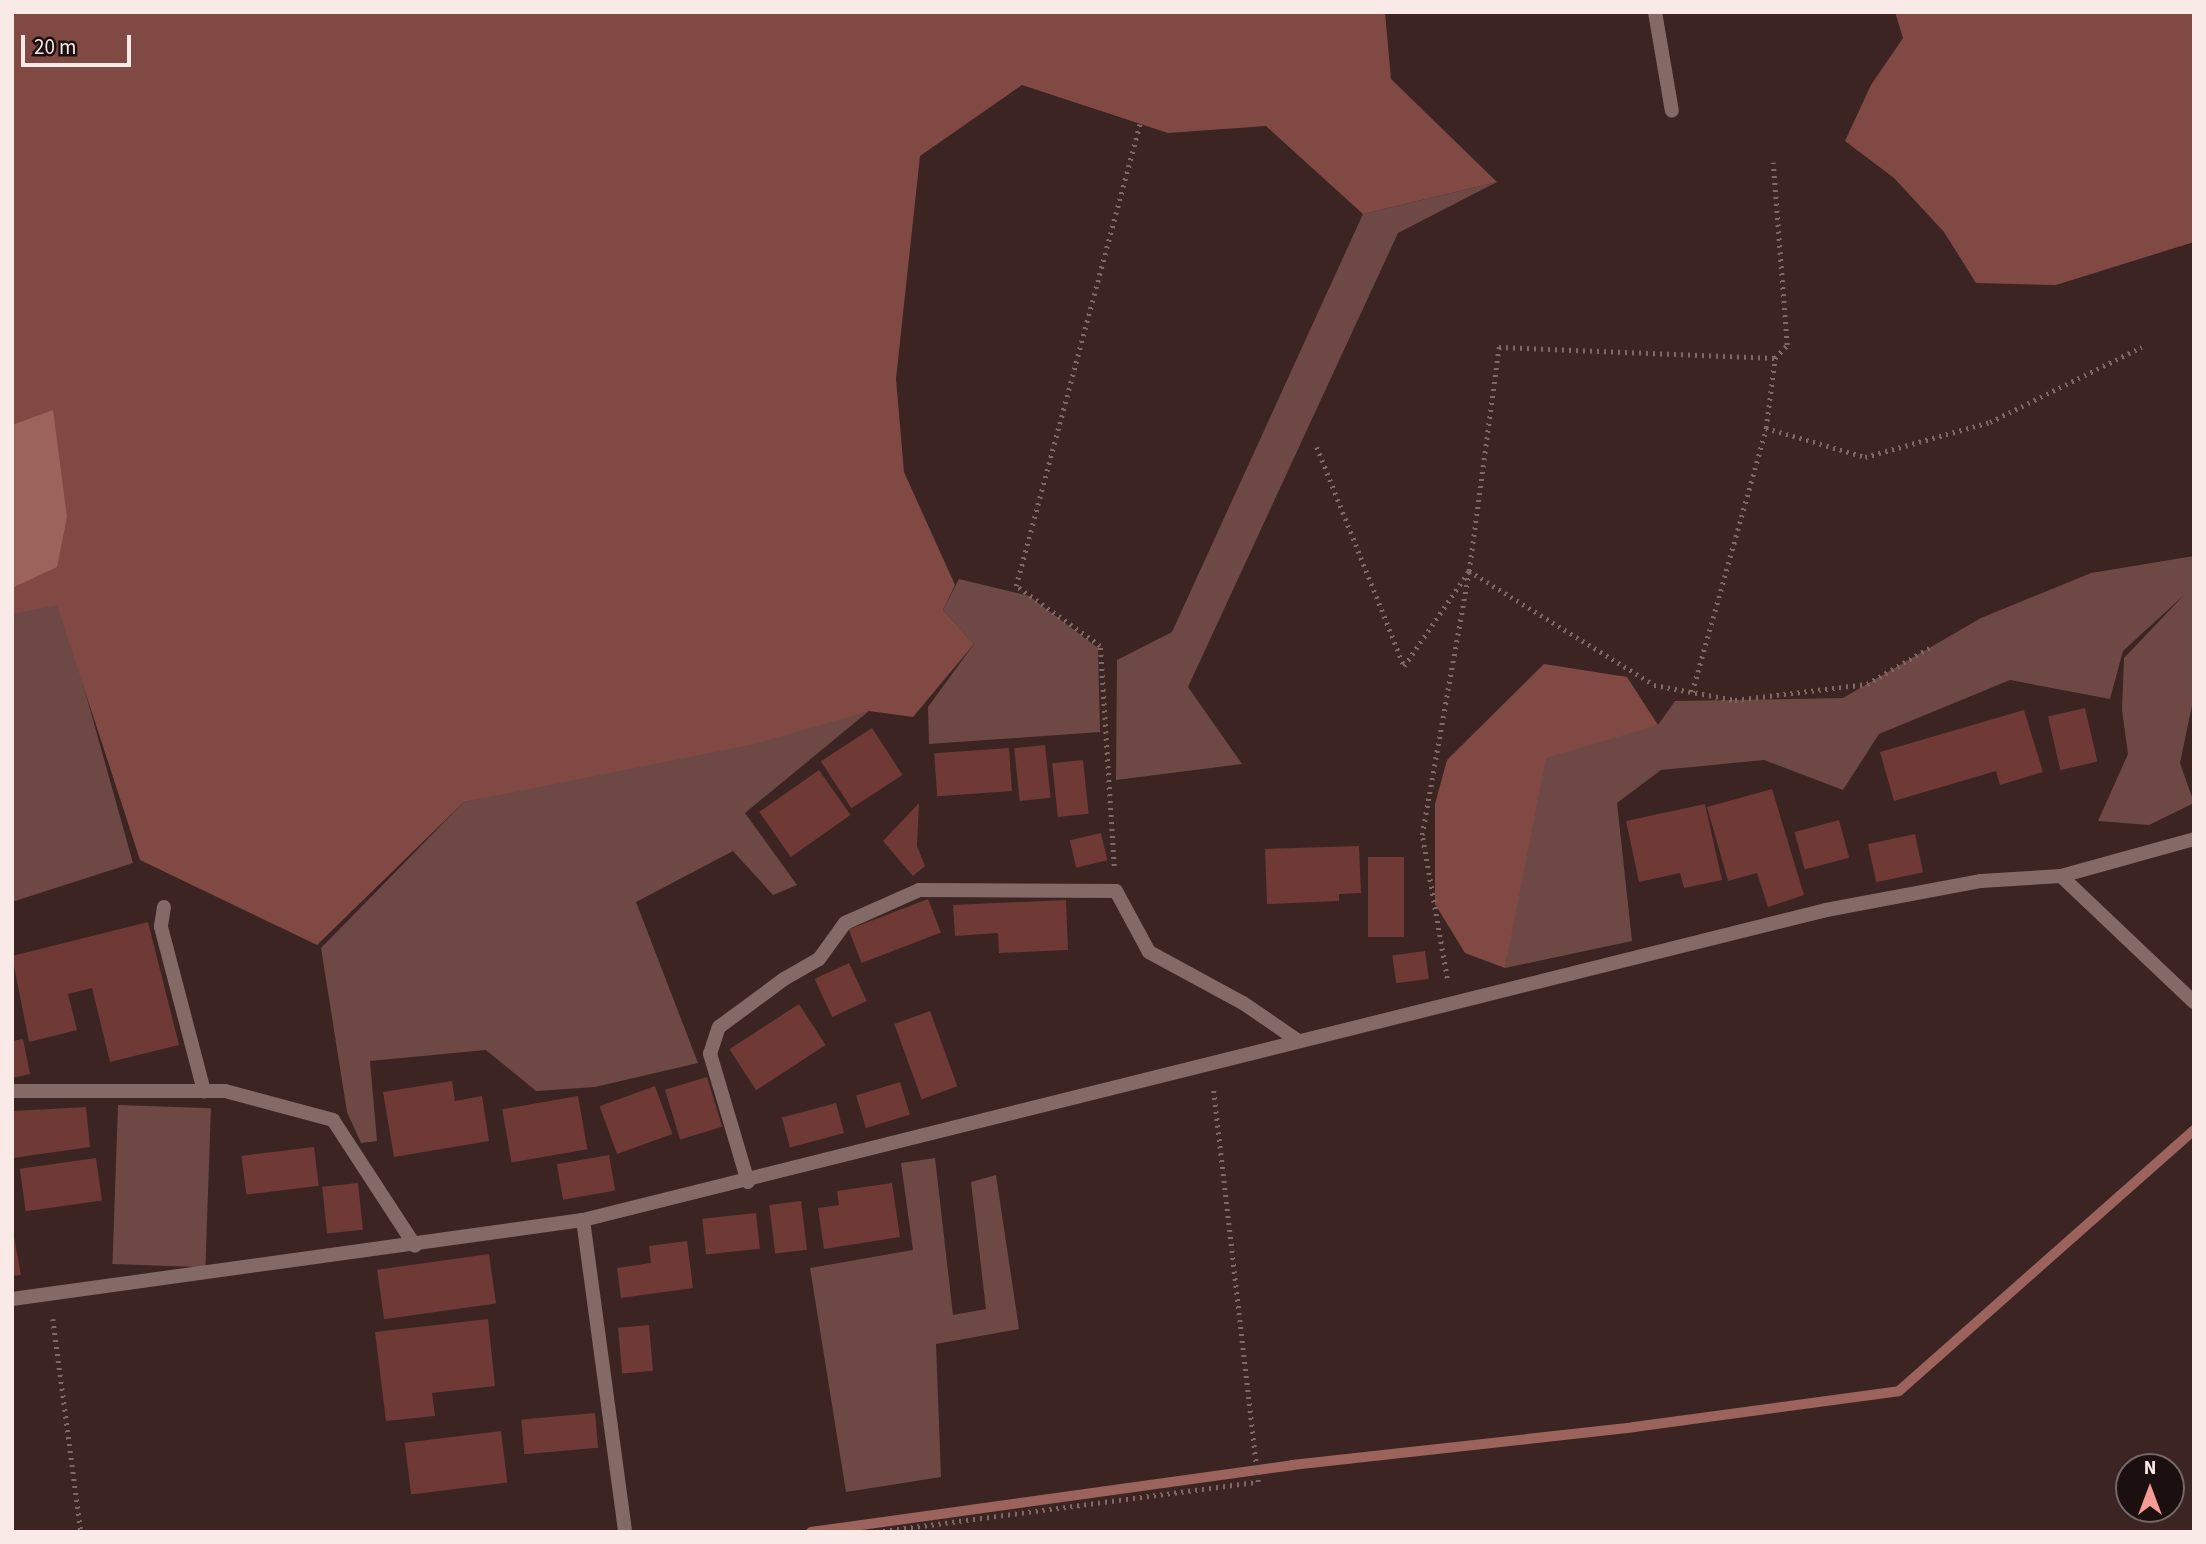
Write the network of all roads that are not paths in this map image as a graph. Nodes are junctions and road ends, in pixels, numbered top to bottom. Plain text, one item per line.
1 (1655, 12) edge
2 (1672, 111) dead end
3 (2194, 839) edge
4 (2061, 876) junction
5 (164, 907) dead end
6 (2194, 1002) edge
7 (1297, 1040) junction
8 (12, 1091) edge
9 (204, 1091) junction
10 (748, 1182) junction
11 (583, 1220) junction
12 (415, 1246) junction
13 (12, 1298) edge
14 (625, 1532) edge

1 - 2 street
3 - 4 street
4 - 6 street
4 - 7 street
5 - 9 street
7 - 10 street
7 - 10 street
8 - 9 street
9 - 12 street
10 - 11 street
11 - 12 street
11 - 14 street
12 - 13 street

